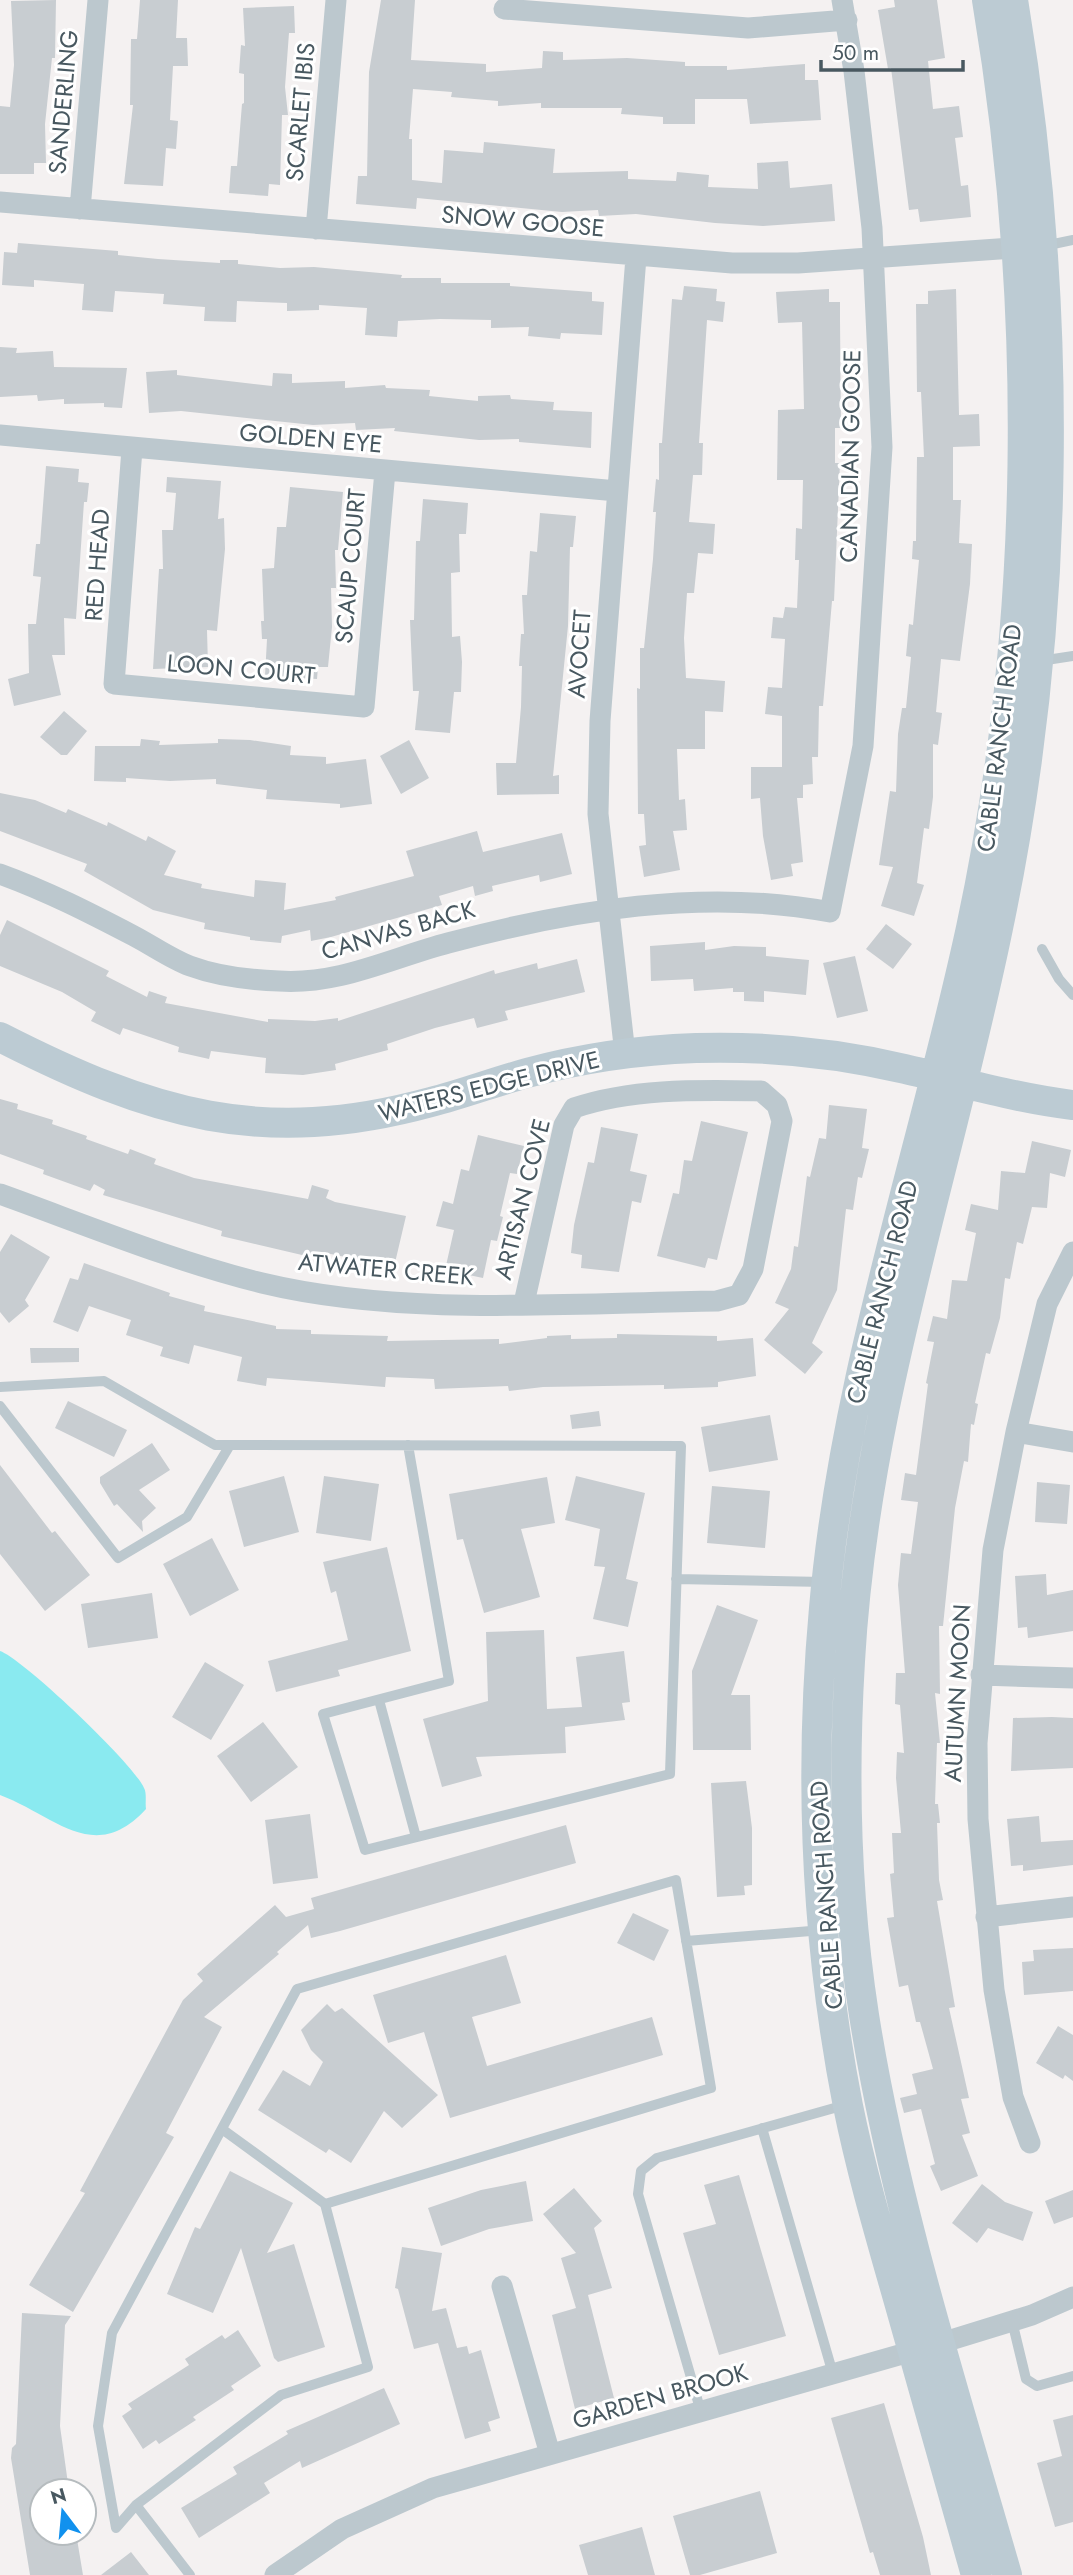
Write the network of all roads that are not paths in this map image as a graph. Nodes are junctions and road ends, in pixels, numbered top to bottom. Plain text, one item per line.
1 (98, 0) edge
2 (336, 0) edge
3 (986, 0) edge
4 (1013, 0) edge
5 (504, 9) dead end
6 (844, 10) edge
7 (0, 202) edge
8 (80, 209) junction
9 (316, 229) junction
10 (1073, 240) edge
11 (1029, 247) junction
12 (636, 257) junction
13 (874, 258) junction
14 (0, 435) edge
15 (132, 449) junction
16 (385, 471) junction
17 (617, 491) junction
18 (1073, 656) edge
19 (1037, 661) junction
20 (114, 684) joint
21 (364, 707) joint
22 (0, 874) edge
23 (609, 910) junction
24 (830, 912) joint
25 (1042, 949) dead end
26 (1073, 995) edge
27 (0, 1037) edge
28 (625, 1054) junction
29 (950, 1080) junction
30 (777, 1105) joint
31 (1073, 1105) edge
32 (0, 1194) edge
33 (1073, 1252) edge
34 (524, 1303) junction
35 (0, 1387) edge
36 (0, 1406) edge
37 (1016, 1433) junction
38 (1073, 1442) edge
39 (230, 1445) junction
40 (408, 1445) junction
41 (676, 1579) junction
42 (841, 1584) junction
43 (981, 1675) junction
44 (1073, 1678) edge
45 (379, 1700) junction
46 (416, 1837) junction
47 (1073, 1907) edge
48 (986, 1917) junction
49 (839, 1930) junction
50 (686, 1941) junction
51 (848, 2105) junction
52 (762, 2128) junction
53 (222, 2129) junction
54 (1030, 2143) dead end
55 (325, 2204) junction
56 (502, 2286) dead end
57 (1073, 2297) edge
58 (1012, 2321) junction
59 (927, 2347) junction
60 (833, 2374) junction
61 (1073, 2376) edge
62 (701, 2412) junction
63 (550, 2454) junction
64 (136, 2505) junction
65 (190, 2575) edge
66 (275, 2575) edge
67 (976, 2575) edge
68 (1007, 2575) edge

1 - 8 street, SANDERLING
2 - 9 street, SCARLET IBIS
3 - 11 street, CABLE RANCH ROAD
4 - 11 street, CABLE RANCH ROAD
5 - 6 street
6 - 13 street, CANADIAN GOOSE
7 - 8 street, SNOW GOOSE
8 - 9 street, SNOW GOOSE
9 - 12 street, SNOW GOOSE
10 - 11 lane
11 - 13 street, SNOW GOOSE
11 - 19 street, CABLE RANCH ROAD
11 - 29 street, CABLE RANCH ROAD
12 - 13 street, SNOW GOOSE
12 - 17 street, AVOCET
13 - 24 street, CANADIAN GOOSE
14 - 15 street, GOLDEN EYE
15 - 16 street, GOLDEN EYE
15 - 20 street, RED HEAD
16 - 17 street, GOLDEN EYE
16 - 21 street, SCAUP COURT
17 - 23 street, AVOCET
18 - 19 lane
19 - 29 street, CABLE RANCH ROAD
20 - 21 street, LOON COURT
22 - 23 street, CANVAS BACK
23 - 24 street, CANVAS BACK
23 - 28 street, AVOCET
25 - 26 lane
27 - 28 street, WATERS EDGE DRIVE
28 - 29 street, WATERS EDGE DRIVE
29 - 31 street, WATERS EDGE DRIVE
29 - 42 street, CABLE RANCH ROAD
30 - 34 street, ARTISAN COVE
30 - 34 street, ATWATER CREEK
32 - 34 street, ATWATER CREEK
33 - 37 street, AUTUMN MOON
35 - 39 lane
36 - 39 lane
37 - 38 street
37 - 43 street, AUTUMN MOON
39 - 40 lane
40 - 41 lane
40 - 45 lane
41 - 42 lane
41 - 46 lane
42 - 49 street, CABLE RANCH ROAD
43 - 44 street
43 - 48 street, AUTUMN MOON
45 - 46 lane
45 - 46 lane
47 - 48 street
48 - 54 street, AUTUMN MOON
49 - 50 lane
49 - 51 street, CABLE RANCH ROAD
49 - 59 street, CABLE RANCH ROAD
50 - 53 lane
50 - 55 lane
51 - 52 lane
51 - 59 street, CABLE RANCH ROAD
52 - 60 lane
52 - 62 lane
53 - 55 lane
53 - 64 lane
55 - 64 lane
56 - 63 street
57 - 58 street, GARDEN BROOK
58 - 59 street, GARDEN BROOK
58 - 61 lane
59 - 60 street, GARDEN BROOK
59 - 67 street, CABLE RANCH ROAD
59 - 68 street, CABLE RANCH ROAD
60 - 62 street, GARDEN BROOK
62 - 63 street, GARDEN BROOK
63 - 66 street, GARDEN BROOK
64 - 65 lane

